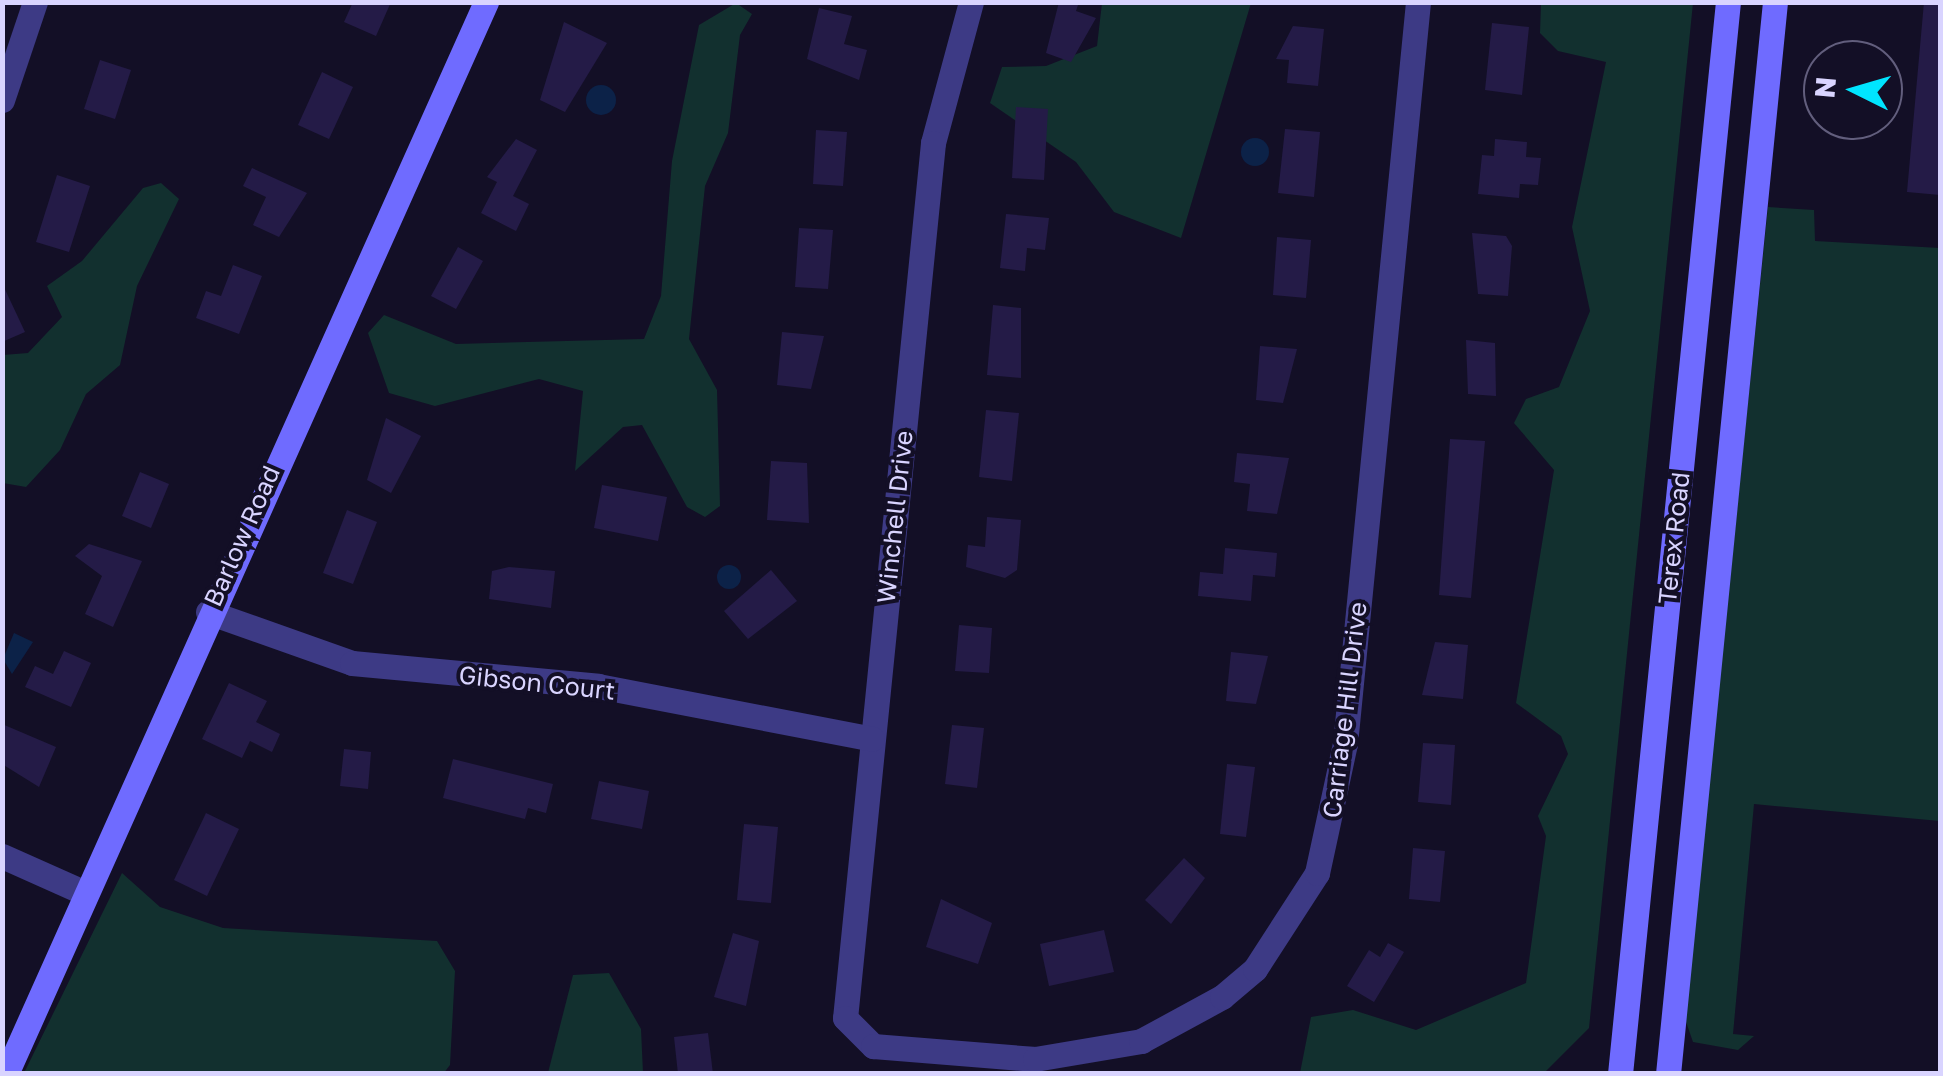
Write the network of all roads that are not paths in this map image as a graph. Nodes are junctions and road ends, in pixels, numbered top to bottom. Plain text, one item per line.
1 (35, 2) edge
2 (486, 2) edge
3 (971, 2) edge
4 (1418, 2) edge
5 (1728, 2) edge
6 (1774, 2) edge
7 (2, 100) edge
8 (1709, 188) junction
9 (1756, 192) junction
10 (208, 612) junction
11 (872, 739) junction
12 (2, 856) edge
13 (86, 894) junction
14 (852, 1036) joint
15 (1620, 1070) edge
16 (1668, 1072) edge
17 (6, 1074) edge

1 - 7 street
2 - 10 street, Barlow Road
3 - 11 street, Winchell Drive
4 - 14 street, Carriage Hill Drive
5 - 8 street, Terex Road
6 - 9 street, Terex Road
8 - 9 street
8 - 15 street, Terex Road
9 - 16 street, Terex Road
10 - 11 street, Gibson Court
10 - 13 street, Barlow Road
11 - 14 street, Winchell Drive
12 - 13 street
13 - 17 street, Barlow Road
15 - 16 street

